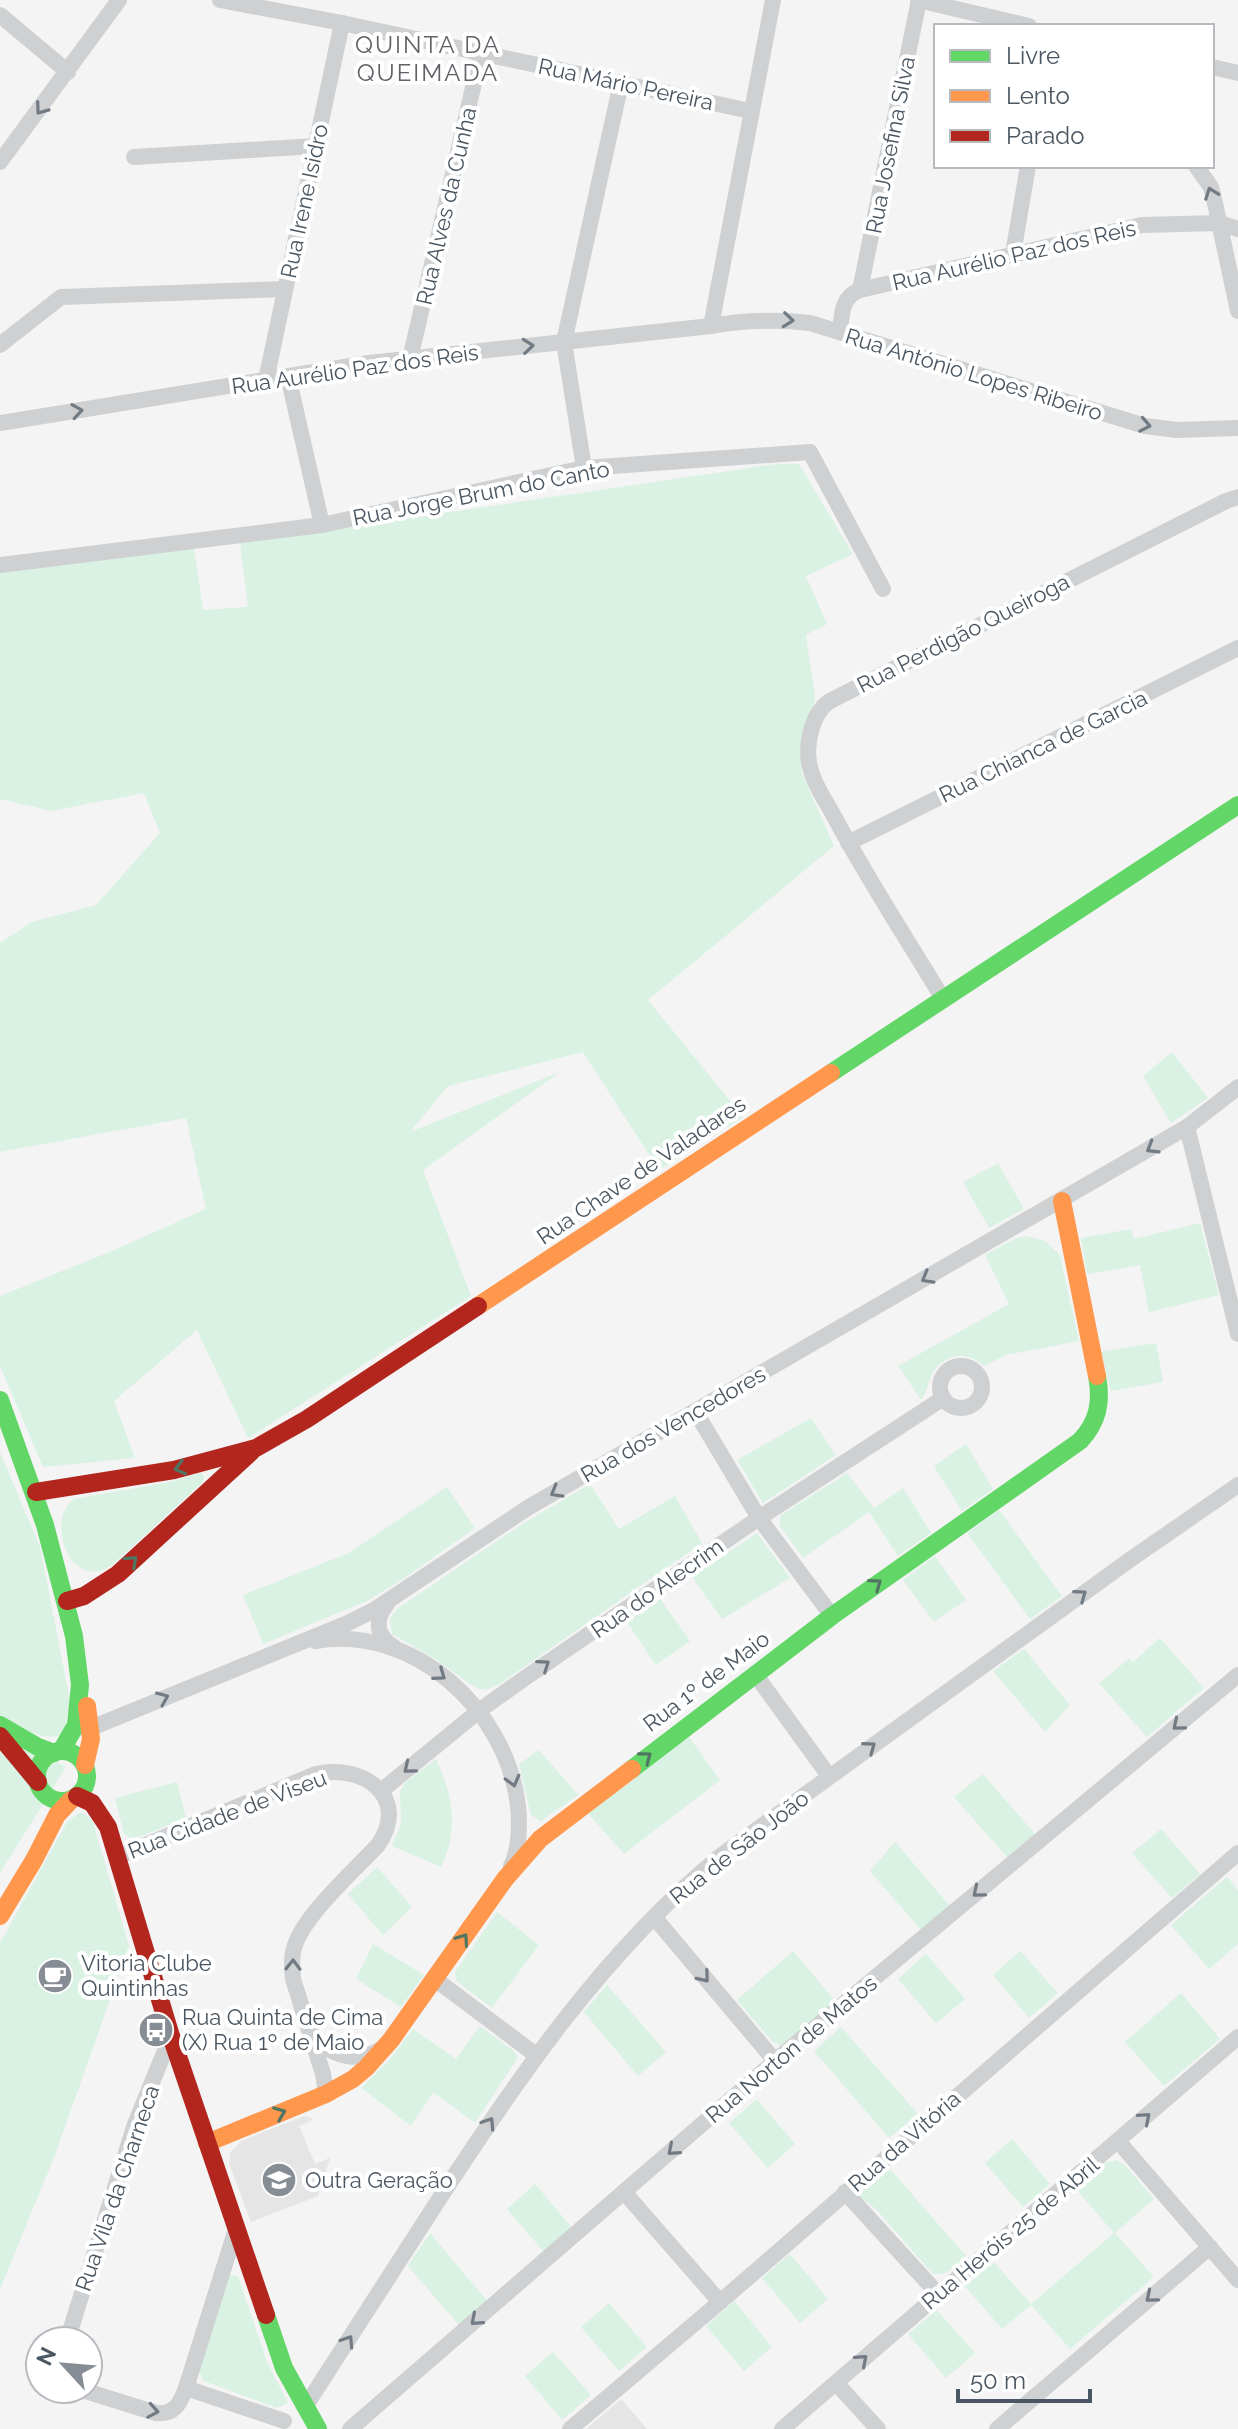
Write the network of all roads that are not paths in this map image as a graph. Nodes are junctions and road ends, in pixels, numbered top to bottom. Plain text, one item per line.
1 (119, 0) edge
2 (220, 0) edge
3 (773, 0) edge
4 (918, 0) edge
5 (0, 15) edge
6 (342, 23) junction
7 (1020, 24) edge
8 (481, 53) junction
9 (1214, 67) edge
10 (68, 72) junction
11 (1238, 73) edge
12 (621, 83) junction
13 (750, 111) junction
14 (316, 146) junction
15 (134, 157) dead end
16 (0, 162) edge
17 (1028, 168) edge
18 (1197, 168) edge
19 (1219, 223) junction
20 (1238, 229) edge
21 (1013, 254) junction
22 (285, 289) junction
23 (860, 290) junction
24 (1238, 311) edge
25 (711, 326) junction
26 (840, 332) junction
27 (564, 342) junction
28 (0, 345) edge
29 (410, 359) junction
30 (288, 376) junction
31 (266, 380) junction
32 (0, 423) edge
33 (1238, 428) edge
34 (584, 468) junction
35 (1238, 497) edge
36 (322, 525) junction
37 (0, 565) edge
38 (883, 589) dead end
39 (1238, 648) edge
40 (1238, 805) edge
41 (848, 843) junction
42 (943, 999) junction
43 (1238, 1087) edge
44 (1187, 1127) junction
45 (1062, 1201) junction
46 (1238, 1334) edge
47 (942, 1399) dead end
48 (0, 1400) edge
49 (695, 1411) junction
50 (256, 1448) junction
51 (1238, 1485) edge
52 (36, 1492) junction
53 (759, 1518) junction
54 (402, 1593) junction
55 (67, 1601) junction
56 (832, 1616) junction
57 (284, 1647) junction
58 (395, 1648) junction
59 (755, 1674) junction
60 (1238, 1675) edge
61 (81, 1689) junction
62 (480, 1710) junction
63 (0, 1725) edge
64 (91, 1728) junction
65 (0, 1736) edge
66 (57, 1752) junction
67 (86, 1768) junction
68 (829, 1776) junction
69 (39, 1785) junction
70 (381, 1791) junction
71 (74, 1798) junction
72 (108, 1827) junction
73 (1238, 1853) edge
74 (117, 1857) junction
75 (505, 1879) junction
76 (18, 1883) junction
77 (0, 1916) edge
78 (654, 1917) junction
79 (435, 1979) junction
80 (310, 2030) junction
81 (171, 2036) junction
82 (1238, 2037) edge
83 (391, 2040) junction
84 (536, 2055) junction
85 (775, 2061) junction
86 (326, 2094) junction
87 (1118, 2141) junction
88 (207, 2143) junction
89 (624, 2192) junction
90 (845, 2192) junction
91 (236, 2229) junction
92 (1210, 2247) junction
93 (1238, 2280) edge
94 (938, 2294) junction
95 (720, 2302) junction
96 (72, 2325) edge
97 (836, 2383) junction
98 (186, 2388) junction
99 (104, 2396) edge
100 (305, 2407) junction
101 (284, 2421) dead end
102 (318, 2429) edge
103 (350, 2429) edge
104 (570, 2429) edge
105 (782, 2429) edge
106 (878, 2429) edge
107 (997, 2429) edge

1 - 10 street
2 - 6 street, Rua Mário Pereira
3 - 13 street
4 - 7 street
4 - 23 street, Rua Josefina Silva
5 - 10 street
6 - 8 street, Rua Mário Pereira
6 - 14 street, Rua Irene Isidro
8 - 12 street, Rua Mário Pereira
8 - 29 street, Rua Alves da Cunha
9 - 11 street
10 -> 16 street
12 - 13 street, Rua Mário Pereira
12 - 27 street
13 - 25 street
14 - 15 street
14 - 22 street, Rua Irene Isidro
17 - 21 street
19 -> 18 street
19 - 20 street, Rua Aurélio Paz dos Reis
19 - 21 street, Rua Aurélio Paz dos Reis
19 - 24 street
21 - 23 street, Rua Aurélio Paz dos Reis
22 - 28 street
22 - 31 street, Rua Irene Isidro
23 - 26 street, Rua Aurélio Paz dos Reis
25 -> 26 street, Rua António Lopes Ribeiro
25 - 27 street, Rua Aurélio Paz dos Reis
26 -> 33 street, Rua António Lopes Ribeiro
29 -> 27 street, Rua Aurélio Paz dos Reis
27 - 34 street
29 - 30 street, Rua Aurélio Paz dos Reis
30 - 31 street, Rua Aurélio Paz dos Reis
30 - 36 street
32 -> 31 street, Rua Aurélio Paz dos Reis
34 - 36 street, Rua Jorge Brum do Canto
34 - 38 street, Rua Jorge Brum do Canto
35 - 41 street, Rua Perdigão Queiroga
36 - 37 street, Rua Jorge Brum do Canto
39 - 41 street, Rua Chianca de Garcia
40 - 42 street, Rua Chave de Valadares
41 - 42 street, Rua Perdigão Queiroga
42 - 50 street, Rua Chave de Valadares
43 - 44 street, Rua dos Vencedores
44 -> 45 street, Rua dos Vencedores
44 - 46 street
45 -> 49 street, Rua dos Vencedores
56 -> 45 street, Rua 1º de Maio
47 - 53 street, Rua do Alecrim
48 - 52 street
49 - 53 street
49 -> 54 street, Rua dos Vencedores
50 -> 52 street, Rua Chave de Valadares
55 -> 50 street
68 -> 51 street, Rua de São João
52 - 55 street
53 - 56 street
62 -> 53 street, Rua do Alecrim
54 - 57 street, Rua dos Vencedores
54 - 58 street
55 - 61 street
56 - 59 street, Rua 1º de Maio
57 - 58 street
64 -> 57 street, Rua dos Vencedores
58 -> 62 street
59 - 68 street
75 -> 59 street, Rua 1º de Maio
60 -> 85 street, Rua Norton de Matos
61 - 64 street
61 - 66 street
62 -> 70 street, Rua do Alecrim
62 -> 75 street
63 - 66 street
64 - 67 street
65 - 69 street
66 - 67 street
66 - 69 street
67 - 71 street
67 - 72 street
68 - 78 street, Rua de São João
69 - 71 street
69 - 76 street
70 - 74 street, Rua Cidade de Viseu
80 -> 70 street
71 - 72 street
71 - 76 street
72 - 74 street
73 - 90 street, Rua da Vitória
74 - 81 street
79 -> 75 street, Rua 1º de Maio
76 - 77 street
78 - 84 street, Rua de São João
78 -> 85 street
79 - 83 street, Rua 1º de Maio
79 - 84 street
80 - 83 street
80 - 86 street
81 - 88 street
81 - 96 street, Rua Vila da Charneca
87 -> 82 street, Rua Heróis 25 de Abril
83 - 86 street, Rua 1º de Maio
100 -> 84 street, Rua de São João
85 -> 89 street, Rua Norton de Matos
88 -> 86 street, Rua 1º de Maio
87 - 92 street
87 - 94 street, Rua Heróis 25 de Abril
88 - 91 street
89 - 95 street
89 -> 103 street, Rua Norton de Matos
90 - 94 street
90 - 95 street, Rua da Vitória
91 - 98 street
91 - 100 street
92 - 93 street
92 -> 107 street
97 -> 94 street, Rua Heróis 25 de Abril
95 - 104 street, Rua da Vitória
97 - 105 street, Rua Heróis 25 de Abril
97 - 106 street
99 -> 98 street
98 - 101 street
100 - 102 street

